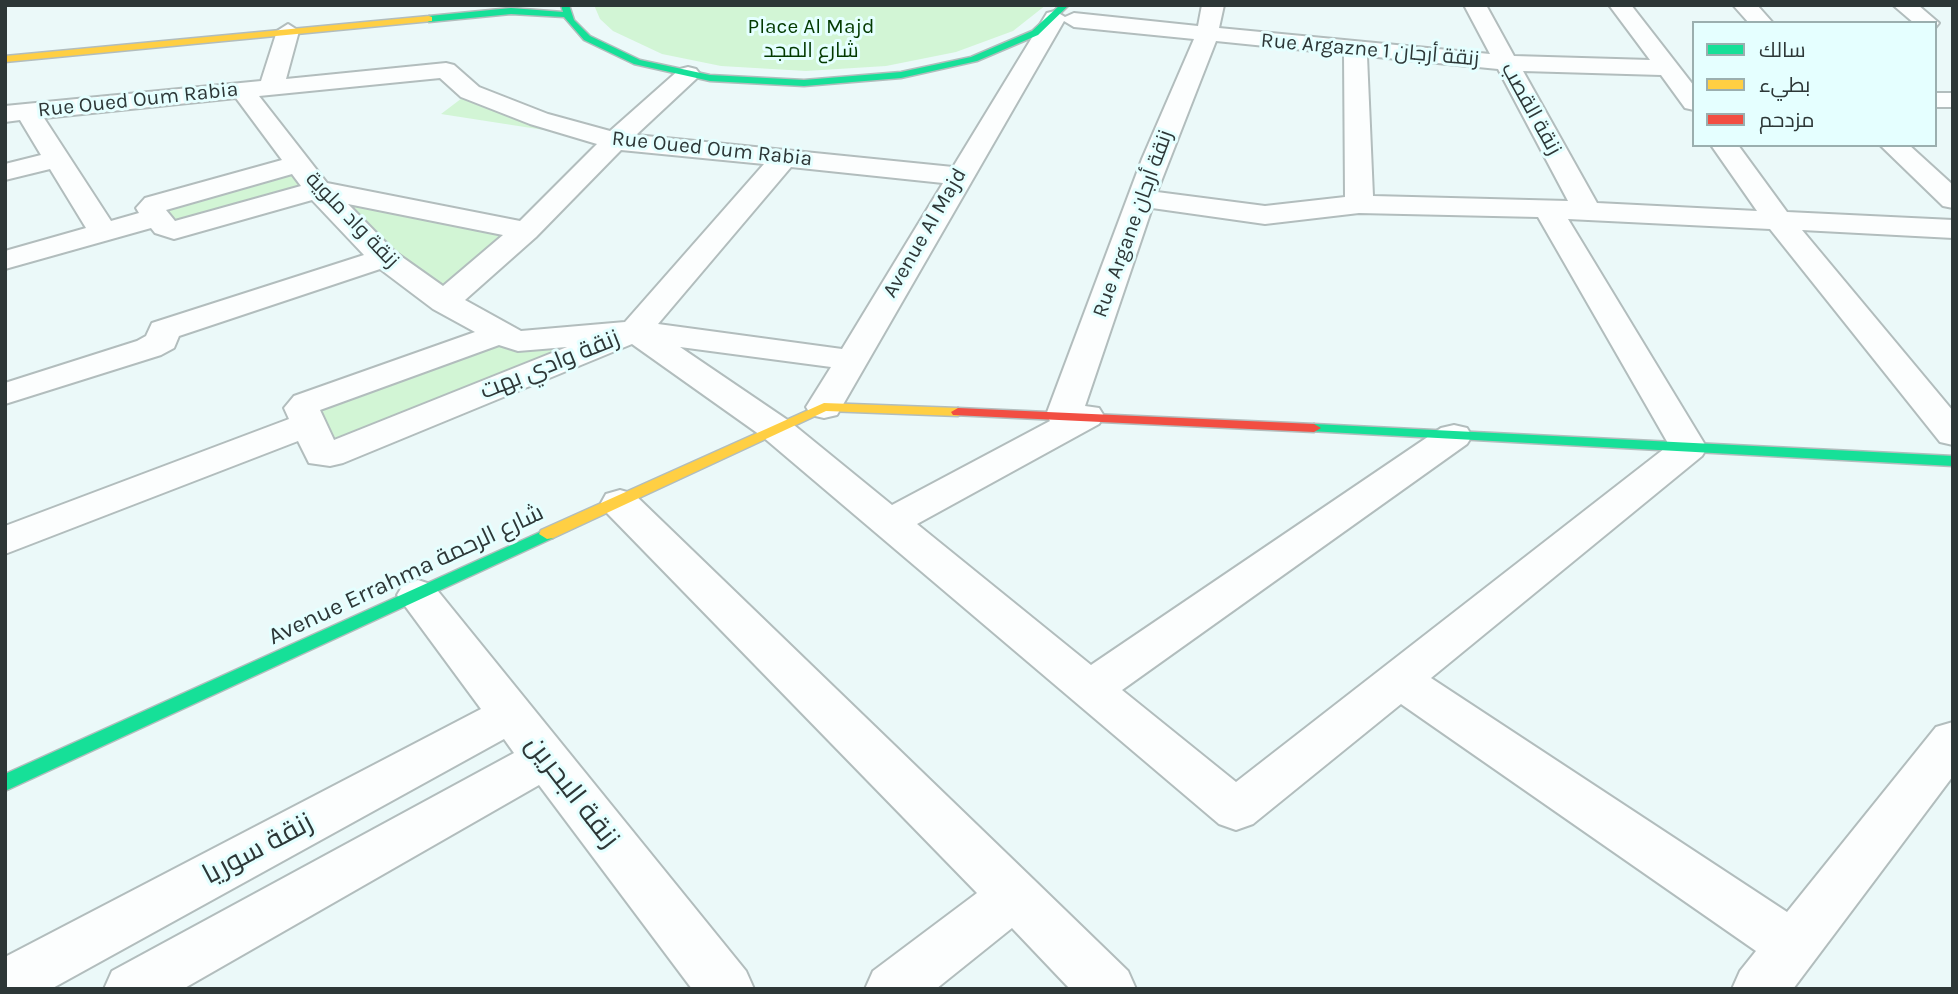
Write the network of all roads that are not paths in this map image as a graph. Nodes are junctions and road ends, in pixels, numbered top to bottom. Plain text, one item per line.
1 (538, 5) edge
2 (1213, 5) edge
3 (1475, 5) edge
4 (1620, 5) edge
5 (1744, 5) edge
6 (1904, 5) edge
7 (567, 10) edge
8 (511, 11) junction
9 (1065, 14) edge
10 (1760, 21) edge
11 (1925, 21) edge
12 (288, 31) junction
13 (1207, 34) junction
14 (5, 42) edge
15 (1355, 48) junction
16 (101, 49) junction
17 (5, 59) edge
18 (1505, 63) junction
19 (1666, 68) junction
20 (688, 74) junction
21 (271, 87) junction
22 (242, 90) junction
23 (1691, 95) edge
24 (17, 113) edge
25 (615, 141) junction
26 (1725, 147) edge
27 (1895, 147) edge
28 (785, 157) junction
29 (57, 159) junction
30 (298, 164) junction
31 (5, 172) edge
32 (958, 176) junction
33 (318, 190) junction
34 (1142, 198) junction
35 (1953, 200) edge
36 (1359, 204) junction
37 (1548, 209) junction
38 (1587, 211) junction
39 (157, 217) junction
40 (1778, 220) junction
41 (1953, 229) edge
42 (526, 231) junction
43 (103, 232) junction
44 (384, 258) junction
45 (5, 260) edge
46 (444, 302) junction
47 (164, 330) junction
48 (635, 331) junction
49 (512, 337) junction
50 (851, 360) junction
51 (5, 370) edge
52 (5, 394) edge
53 (824, 407) junction
54 (1075, 415) junction
55 (310, 424) junction
56 (776, 429) junction
57 (1953, 434) edge
58 (1454, 436) junction
59 (1689, 448) junction
60 (1953, 461) edge
61 (620, 503) junction
62 (889, 523) junction
63 (5, 541) edge
64 (418, 594) junction
65 (1398, 679) junction
66 (1090, 688) junction
67 (511, 713) junction
68 (1949, 753) edge
69 (546, 758) junction
70 (5, 783) edge
71 (1015, 895) junction
72 (1793, 946) junction
73 (5, 985) edge
74 (132, 989) edge
75 (726, 989) edge
76 (893, 989) edge
77 (1108, 989) edge
78 (1760, 989) edge

1 - 8 street
2 - 13 street, Rue Argane زنقة أرجان
3 - 18 street, زنقة القصب
4 - 19 street
5 - 10 street
6 - 11 street
7 - 8 street
7 - 20 street
8 - 12 street
9 - 13 street, Rue Argazne 1 زنقة أرجان
9 - 20 street
9 - 32 street, Avenue Al Majd
12 - 16 street
12 - 21 street, Rue Oued Oum Rabia
13 - 15 street, Rue Argazne 1 زنقة أرجان
13 - 34 street, Rue Argane زنقة أرجان
14 - 16 street
15 - 18 street, Rue Argazne 1 زنقة أرجان
15 - 36 street
16 - 17 street
18 - 19 street, Rue Argazne 1 زنقة أرجان
18 - 38 street, زنقة القصب
19 - 23 street
20 - 25 street
21 - 22 street, Rue Oued Oum Rabia
21 - 25 street, Rue Oued Oum Rabia
22 - 24 street, Rue Oued Oum Rabia
22 - 30 street, زنقة واد ملوية
24 - 29 street
25 - 28 street, Rue Oued Oum Rabia
25 - 42 street
26 - 40 street
27 - 35 street
28 - 32 street, Rue Oued Oum Rabia
28 - 48 street, زنقة وادي بهت
29 - 31 street
29 - 43 street
30 - 33 street, زنقة واد ملوية
30 - 39 street
32 - 50 street, Avenue Al Majd
33 - 39 street
33 - 42 street
33 - 44 street, زنقة واد ملوية
34 - 36 street
34 - 54 street, Rue Argane زنقة أرجان
36 - 37 street
37 - 38 street
37 - 59 street
38 - 40 street
39 - 43 street
40 - 41 street
40 - 57 street
42 - 46 street
43 - 45 street
44 - 46 street, زنقة واد ملوية
44 - 47 street
46 - 49 street, زنقة واد ملوية
47 - 51 street
47 - 52 street
48 - 49 street
48 - 50 street
48 - 55 street, زنقة وادي بهت
48 - 56 street
49 - 55 street, زنقة وادي بهت
50 - 53 street, Avenue Al Majd
53 - 54 street
53 - 56 street, Avenue Errahma شارع الرحمة
54 - 58 street
54 - 62 street
55 - 63 street
56 - 61 street, Avenue Errahma شارع الرحمة
56 - 62 street
58 - 59 street
58 - 66 street
59 - 60 street
59 - 65 street
61 - 64 street, Avenue Errahma شارع الرحمة
61 - 71 street
62 - 66 street
64 - 67 street, زنقة البحرين
64 - 70 street, Avenue Errahma شارع الرحمة
65 - 66 street
65 - 72 street
67 - 69 street, زنقة البحرين
67 - 73 street, زنقة سوريا
68 - 72 street
69 - 74 street
69 - 75 street, زنقة البحرين
71 - 76 street
71 - 77 street
72 - 78 street

